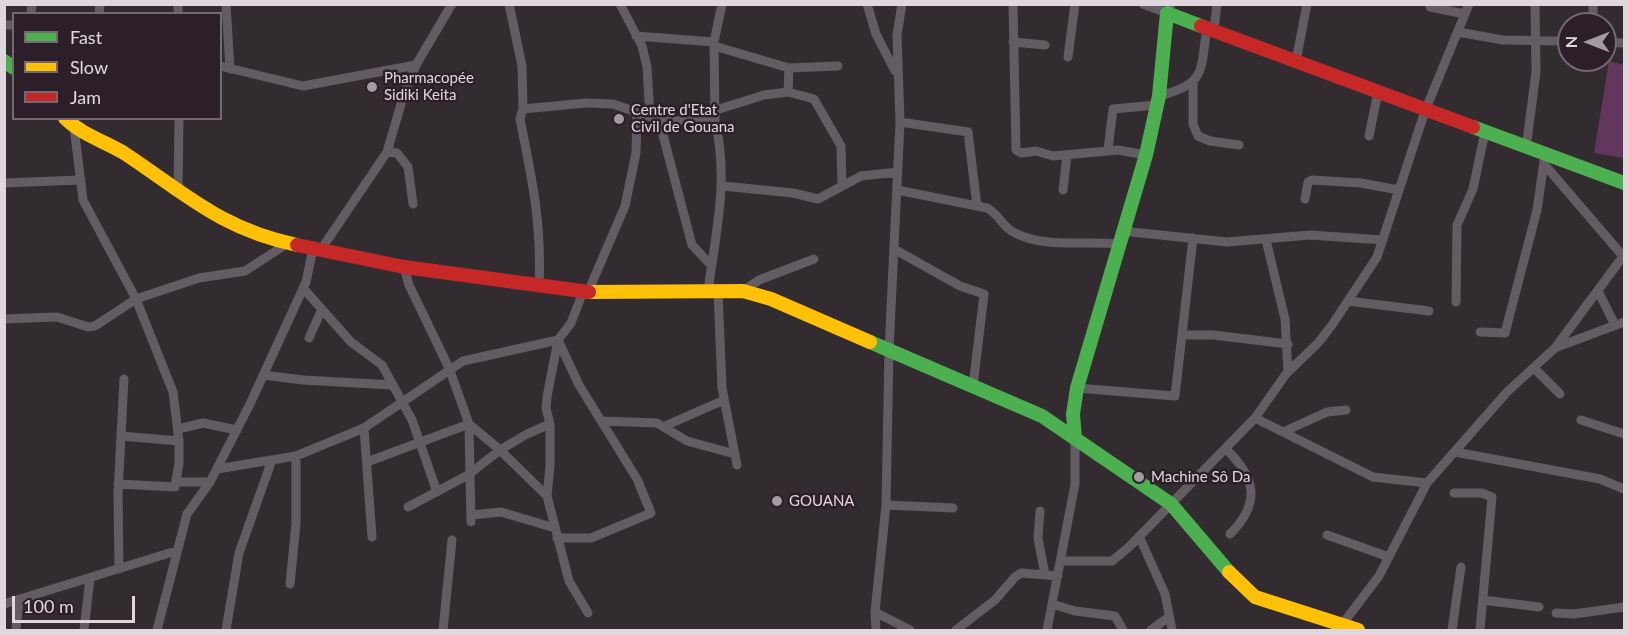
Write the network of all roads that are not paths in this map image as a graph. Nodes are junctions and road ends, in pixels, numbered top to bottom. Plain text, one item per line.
1 (226, 4) edge
2 (452, 4) edge
3 (509, 4) edge
4 (620, 4) edge
5 (722, 4) edge
6 (867, 4) edge
7 (902, 4) edge
8 (1013, 4) edge
9 (1075, 4) edge
10 (1143, 4) edge
11 (1216, 4) edge
12 (1307, 4) edge
13 (1469, 4) edge
14 (1535, 4) edge
15 (1430, 7) dead end
16 (1169, 9) edge
17 (1465, 14) junction
18 (1211, 29) junction
19 (1458, 32) junction
20 (636, 36) junction
21 (1534, 40) junction
22 (1557, 41) edge
23 (1013, 42) junction
24 (714, 44) junction
25 (1046, 45) dead end
26 (1068, 57) dead end
27 (1296, 61) junction
28 (416, 65) junction
29 (838, 66) dead end
30 (225, 67) edge
31 (789, 68) junction
32 (896, 73) junction
33 (1192, 83) junction
34 (788, 92) junction
35 (1378, 92) junction
36 (1158, 100) junction
37 (523, 109) junction
38 (1425, 110) junction
39 (638, 113) junction
40 (714, 116) junction
41 (655, 118) junction
42 (179, 120) edge
43 (900, 122) junction
44 (70, 123) edge
45 (1485, 132) junction
46 (1369, 136) dead end
47 (1239, 145) dead end
48 (1526, 148) junction
49 (1108, 150) junction
50 (387, 152) junction
51 (1146, 155) junction
52 (1067, 156) junction
53 (1545, 160) junction
54 (898, 172) junction
55 (81, 180) junction
56 (4, 183) edge
57 (1624, 183) edge
58 (723, 186) junction
59 (842, 186) junction
60 (897, 190) junction
61 (1063, 190) dead end
62 (1399, 190) junction
63 (178, 192) junction
64 (1305, 199) dead end
65 (412, 204) dead end
66 (977, 207) junction
67 (1120, 238) junction
68 (1193, 238) junction
69 (1266, 240) junction
70 (1383, 240) junction
71 (288, 243) junction
72 (894, 249) junction
73 (317, 250) junction
74 (1623, 255) edge
75 (814, 259) dead end
76 (711, 265) junction
77 (404, 267) junction
78 (539, 285) junction
79 (303, 288) junction
80 (713, 291) junction
81 (743, 291) junction
82 (1598, 291) junction
83 (585, 292) junction
84 (136, 299) junction
85 (1348, 301) junction
86 (1456, 302) dead end
87 (322, 309) junction
88 (1429, 311) dead end
89 (4, 319) edge
90 (1620, 323) edge
91 (1480, 332) dead end
92 (1182, 335) junction
93 (309, 338) dead end
94 (558, 340) junction
95 (1288, 344) junction
96 (1555, 348) junction
97 (889, 350) junction
98 (449, 368) junction
99 (1534, 368) junction
100 (1288, 372) junction
101 (263, 375) junction
102 (124, 379) dead end
103 (392, 385) junction
104 (973, 386) junction
105 (1077, 387) junction
106 (1560, 394) dead end
107 (724, 400) junction
108 (402, 402) junction
109 (1346, 410) dead end
110 (1255, 418) junction
111 (1581, 420) dead end
112 (602, 421) junction
113 (469, 424) junction
114 (550, 424) junction
115 (665, 426) junction
116 (364, 428) junction
117 (177, 429) junction
118 (237, 430) junction
119 (1283, 432) junction
120 (1624, 434) edge
121 (121, 436) junction
122 (1076, 438) junction
123 (179, 441) junction
124 (420, 442) junction
125 (1226, 449) junction
126 (500, 450) junction
127 (1455, 452) junction
128 (735, 453) junction
129 (296, 456) junction
130 (272, 460) junction
131 (366, 462) junction
132 (737, 465) dead end
133 (217, 470) junction
134 (468, 475) junction
135 (176, 482) junction
136 (210, 482) junction
137 (1427, 483) junction
138 (118, 484) junction
139 (1624, 489) edge
140 (437, 492) junction
141 (1454, 493) dead end
142 (547, 496) junction
143 (1171, 504) junction
144 (886, 505) junction
145 (408, 507) dead end
146 (952, 508) dead end
147 (1040, 511) dead end
148 (556, 533) junction
149 (1230, 534) dead end
150 (1327, 535) dead end
151 (1139, 536) junction
152 (372, 537) dead end
153 (452, 540) dead end
154 (176, 551) junction
155 (1389, 557) junction
156 (1061, 561) junction
157 (1461, 567) dead end
158 (119, 569) junction
159 (1045, 574) junction
160 (1058, 576) junction
161 (90, 578) junction
162 (290, 584) dead end
163 (19, 599) junction
164 (1483, 600) junction
165 (4, 603) edge
166 (1052, 604) junction
167 (1539, 607) dead end
168 (1624, 607) edge
169 (875, 612) junction
170 (588, 613) dead end
171 (1556, 613) dead end
172 (1169, 617) junction
173 (1335, 627) edge
174 (16, 630) edge
175 (84, 630) edge
176 (157, 630) edge
177 (226, 630) edge
178 (443, 630) edge
179 (876, 630) edge
180 (910, 630) edge
181 (956, 630) edge
182 (1047, 630) edge
183 (1122, 630) edge
184 (1151, 630) edge
185 (1172, 630) edge
186 (1358, 630) edge
187 (1452, 630) edge
188 (1480, 630) edge

1 - 30 street
2 - 28 street
3 - 37 street
4 - 20 street
5 - 24 street
6 - 32 street
7 - 32 street
8 - 23 street
9 - 26 street
10 - 16 street
11 - 18 street
12 - 27 street
13 - 17 street
14 - 21 street
15 - 17 street
16 - 18 street
16 - 36 street
17 - 19 street
18 - 27 street
18 - 33 street
19 - 21 street
19 - 38 street
20 - 24 street
20 - 41 street
21 - 22 street
21 - 48 street
23 - 25 street
23 - 52 street
24 - 31 street
24 - 40 street
27 - 35 street
28 - 30 street
28 - 50 street
29 - 31 street
31 - 34 street
32 - 43 street
33 - 36 street
33 - 47 street
34 - 40 street
34 - 59 street
35 - 38 street
35 - 46 street
36 - 49 street
36 - 51 street
37 - 39 street
37 - 78 street
38 - 45 street
38 - 62 street
39 - 41 street
39 - 83 street
40 - 41 street
40 - 58 street
41 - 76 street
42 - 63 street
43 - 54 street
43 - 66 street
44 - 55 street
44 - 63 street
45 - 48 street
45 - 86 street
48 - 53 street
49 - 51 street
49 - 52 street
50 - 65 street
50 - 73 street
51 - 67 street
52 - 61 street
53 - 57 street
53 - 74 street
53 - 91 street
54 - 59 street
54 - 60 street
55 - 56 street
55 - 84 street
58 - 59 street
58 - 76 street
60 - 66 street
60 - 72 street
62 - 64 street
62 - 70 street
63 - 71 street
66 - 67 street
67 - 68 street
67 - 105 street
68 - 69 street
68 - 92 street
69 - 70 street
69 - 95 street
70 - 85 street
71 - 73 street
71 - 84 street
72 - 97 street
72 - 104 street
73 - 77 street
73 - 79 street
74 - 82 street
75 - 81 street
76 - 80 street
77 - 78 street
77 - 98 street
78 - 83 street
79 - 87 street
79 - 101 street
80 - 81 street
80 - 83 street
80 - 107 street
81 - 97 street
82 - 90 street
82 - 96 street
83 - 94 street
84 - 89 street
84 - 117 street
85 - 88 street
85 - 100 street
87 - 93 street
87 - 103 street
90 - 96 street
92 - 95 street
92 - 105 street
94 - 98 street
94 - 112 street
94 - 114 street
95 - 100 street
96 - 99 street
97 - 104 street
97 - 144 street
98 - 108 street
98 - 113 street
99 - 106 street
99 - 127 street
100 - 110 street
101 - 103 street
101 - 118 street
102 - 121 street
103 - 108 street
104 - 122 street
105 - 122 street
107 - 115 street
107 - 128 street
108 - 116 street
108 - 124 street
109 - 119 street
110 - 119 street
110 - 125 street
111 - 120 street
112 - 115 street
112 - 148 street
113 - 124 street
113 - 126 street
113 - 134 street
114 - 126 street
114 - 142 street
115 - 128 street
116 - 129 street
116 - 131 street
117 - 118 street
117 - 123 street
118 - 133 street
119 - 137 street
121 - 123 street
121 - 138 street
122 - 143 street
122 - 156 street
123 - 135 street
124 - 131 street
124 - 140 street
125 - 143 street
125 - 149 street
126 - 134 street
126 - 142 street
127 - 137 street
127 - 139 street
128 - 132 street
129 - 130 street
129 - 162 street
130 - 133 street
130 - 177 street
131 - 152 street
133 - 136 street
134 - 140 street
134 - 148 street
135 - 136 street
135 - 138 street
136 - 154 street
137 - 155 street
138 - 158 street
140 - 145 street
141 - 164 street
142 - 148 street
143 - 151 street
143 - 173 street
144 - 146 street
144 - 169 street
147 - 159 street
148 - 170 street
150 - 155 street
151 - 156 street
151 - 172 street
153 - 178 street
154 - 158 street
154 - 176 street
155 - 173 street
156 - 160 street
157 - 187 street
158 - 161 street
159 - 160 street
159 - 181 street
160 - 166 street
161 - 163 street
161 - 175 street
163 - 165 street
163 - 174 street
164 - 167 street
164 - 188 street
166 - 182 street
166 - 183 street
168 - 171 street
169 - 179 street
169 - 180 street
172 - 184 street
172 - 185 street
173 - 186 street

